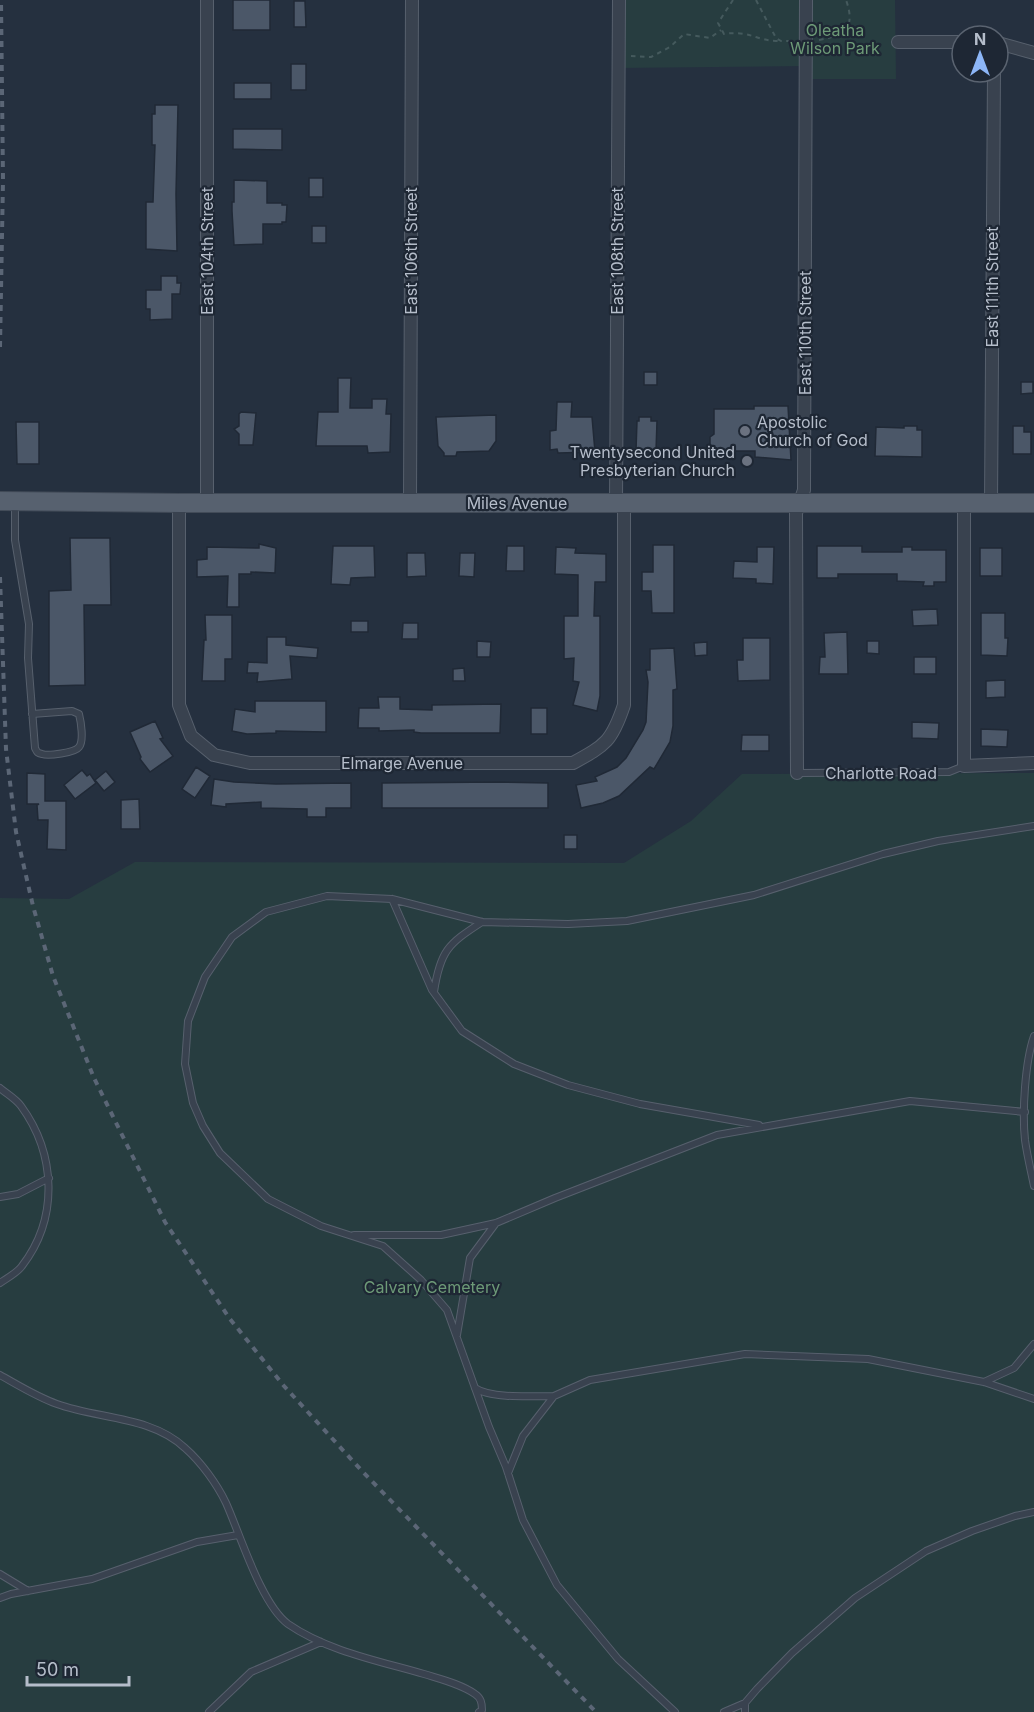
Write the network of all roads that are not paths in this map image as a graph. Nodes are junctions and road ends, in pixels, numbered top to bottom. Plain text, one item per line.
1 (207, 0) edge
2 (412, 0) edge
3 (619, 0) edge
4 (806, 0) edge
5 (898, 42) dead end
6 (950, 42) edge
7 (1010, 47) edge
8 (1034, 53) edge
9 (994, 84) edge
10 (7, 501) edge
11 (1034, 502) edge
12 (179, 503) junction
13 (207, 503) junction
14 (410, 503) junction
15 (620, 503) junction
16 (799, 503) junction
17 (964, 503) junction
18 (991, 503) junction
19 (32, 714) junction
20 (1034, 763) edge
21 (964, 766) junction
22 (797, 773) joint
23 (1034, 826) edge
24 (392, 899) junction
25 (482, 922) junction
26 (434, 992) junction
27 (1034, 1036) edge
28 (0, 1088) edge
29 (1025, 1112) junction
30 (766, 1127) junction
31 (49, 1178) junction
32 (1034, 1186) edge
33 (0, 1197) edge
34 (496, 1223) junction
35 (349, 1235) junction
36 (0, 1283) edge
37 (457, 1337) junction
38 (1033, 1348) edge
39 (0, 1375) edge
40 (984, 1382) junction
41 (475, 1388) junction
42 (554, 1396) junction
43 (1034, 1399) edge
44 (508, 1473) junction
45 (1034, 1512) edge
46 (238, 1535) junction
47 (0, 1574) edge
48 (28, 1591) junction
49 (0, 1598) edge
50 (321, 1642) junction
51 (745, 1703) junction
52 (209, 1712) edge
53 (479, 1712) edge
54 (675, 1712) edge
55 (724, 1712) edge
56 (745, 1712) edge

1 - 13 street, East 104th Street
2 - 14 street, East 106th Street
3 - 15 street, East 108th Street
4 - 16 street, East 110th Street
5 - 6 street
7 - 8 street
9 - 18 street, East 111th Street
10 - 12 main road, Miles Avenue
10 - 19 lane
11 - 18 main road, Miles Avenue
12 - 13 main road, Miles Avenue
12 - 15 street, Elmarge Avenue
13 - 14 main road, Miles Avenue
14 - 15 main road, Miles Avenue
15 - 16 main road, Miles Avenue
16 - 17 main road, Miles Avenue
16 - 22 street, East 110th Street
17 - 18 main road, Miles Avenue
17 - 21 street
19 - 19 lane
20 - 21 street
21 - 22 lane, Charlotte Road
23 - 25 lane
24 - 25 lane
24 - 26 lane
24 - 35 lane
25 - 26 lane
26 - 30 lane
27 - 29 lane
28 - 31 lane
29 - 30 lane
29 - 32 lane
30 - 34 lane
31 - 33 lane
31 - 36 lane
34 - 35 lane
34 - 37 lane
35 - 37 lane
37 - 41 lane
38 - 40 lane
39 - 46 lane
40 - 42 lane
40 - 43 lane
41 - 42 lane
41 - 44 lane
42 - 44 lane
44 - 54 lane
45 - 51 lane
46 - 48 lane
46 - 50 lane
47 - 48 lane
48 - 49 lane
50 - 52 lane
50 - 53 lane
51 - 55 lane
51 - 56 lane

